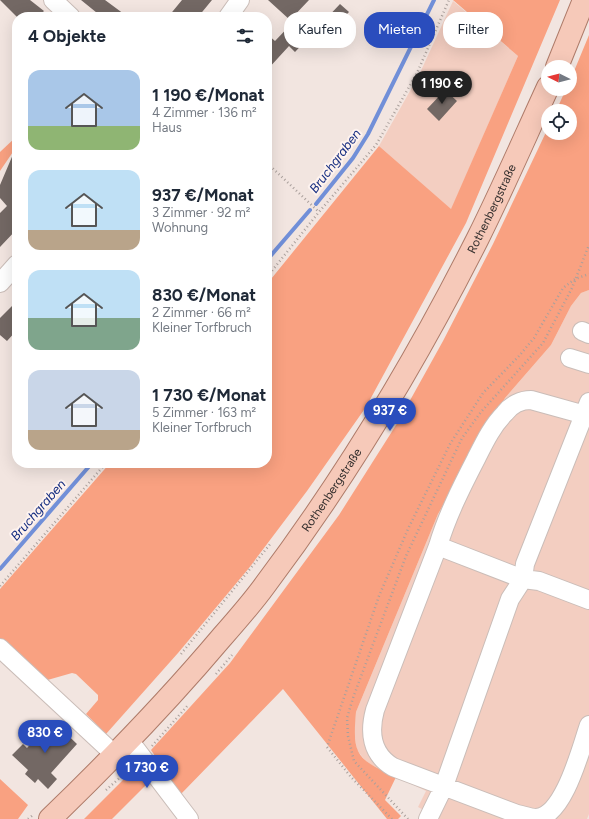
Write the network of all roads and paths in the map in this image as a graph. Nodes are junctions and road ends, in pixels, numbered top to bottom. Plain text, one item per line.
1 (53, 0) edge
2 (240, 0) edge
3 (449, 0) edge
4 (584, 0) edge
5 (66, 12) edge
6 (232, 12) edge
7 (560, 60) edge
8 (544, 96) edge
9 (272, 168) edge
10 (319, 212) junction
11 (589, 245) edge
12 (12, 270) edge
13 (272, 271) edge
14 (589, 274) edge
15 (0, 283) edge
16 (570, 358) dead end
17 (589, 364) edge
18 (587, 411) edge
19 (102, 468) edge
20 (276, 537) dead end
21 (438, 546) junction
22 (523, 579) junction
23 (0, 586) edge
24 (589, 600) edge
25 (0, 648) edge
26 (180, 656) dead end
27 (589, 725) edge
28 (122, 748) junction
29 (444, 786) junction
30 (50, 819) edge
31 (189, 819) edge
32 (428, 819) edge

1 - 5 street
2 - 6 street
3 - 10 path
4 - 7 main road
8 - 28 main road, Rothenbergstraße
9 - 10 path
10 - 13 path
11 - 14 path
12 - 15 street
16 - 17 street
18 - 21 street
18 - 22 street
19 - 23 path
20 - 26 path
21 - 22 street
21 - 29 street
22 - 24 street
22 - 29 street
25 - 28 street
27 - 29 street
28 - 30 main road, Rothenbergstraße
28 - 31 street
29 - 32 street

